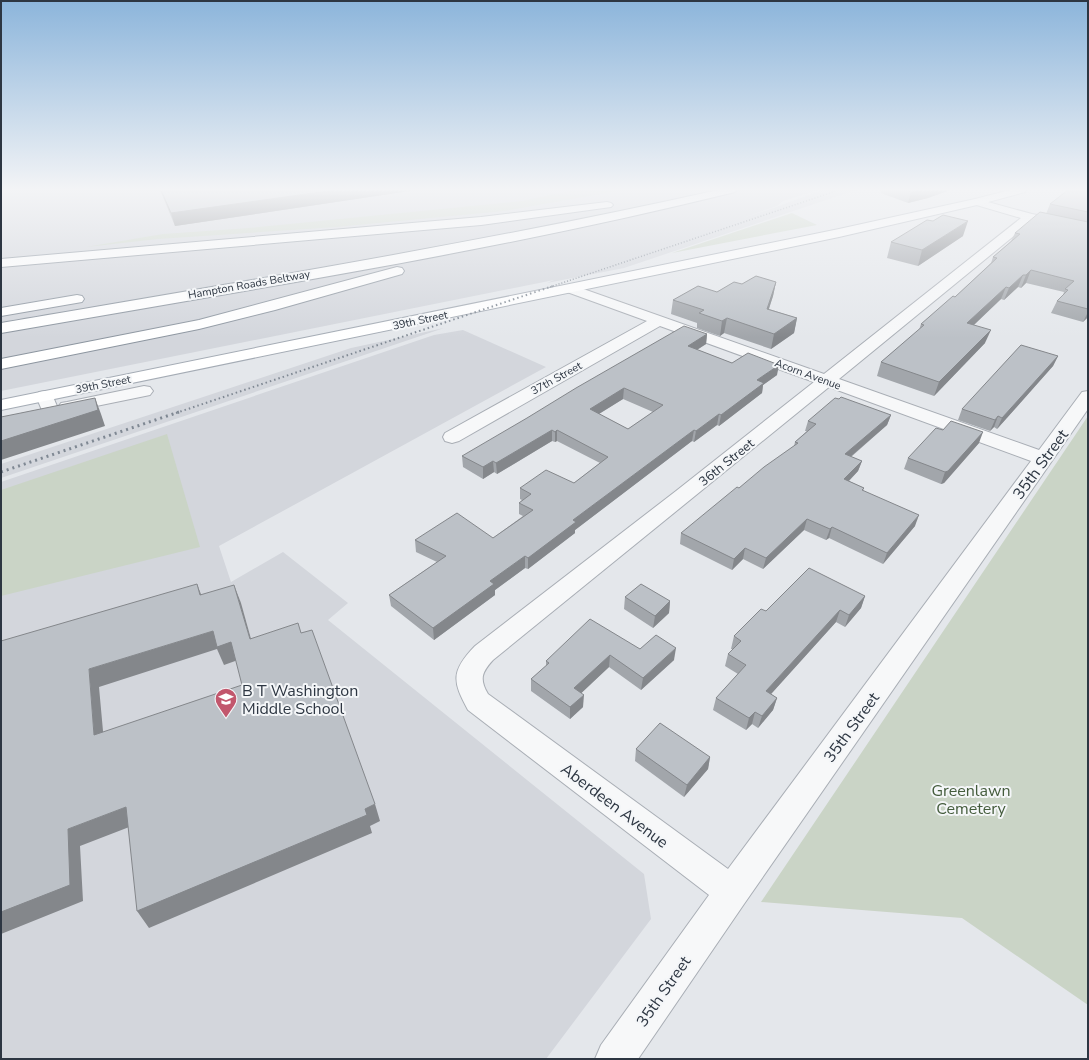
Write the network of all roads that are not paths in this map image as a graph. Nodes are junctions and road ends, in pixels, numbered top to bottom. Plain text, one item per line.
1 (272, 239) edge
2 (499, 239) edge
3 (504, 239) edge
4 (808, 239) edge
5 (1002, 239) edge
6 (1, 263) edge
7 (572, 289) junction
8 (86, 297) dead end
9 (1, 312) edge
10 (660, 320) junction
11 (1, 328) edge
12 (1, 364) edge
13 (827, 381) junction
14 (144, 391) dead end
15 (1088, 396) edge
16 (47, 403) junction
17 (1, 405) edge
18 (1, 421) edge
19 (452, 437) dead end
20 (1044, 459) junction
21 (498, 718) joint
22 (732, 892) junction
23 (615, 1059) edge

1 - 6 main road
2 - 11 main road, Hampton Roads Beltway
3 - 12 main road
4 - 7 main road, 39th Street
5 - 13 street, 36th Street
7 - 10 street, Acorn Avenue
7 - 16 main road, 39th Street
8 - 9 main road
10 - 13 street, Acorn Avenue
10 - 19 street, 37th Street
13 - 20 street, Acorn Avenue
13 - 21 street, 36th Street
14 - 16 street
15 - 20 street, 35th Street
16 - 17 main road, 39th Street
16 - 18 street
20 - 22 street, 35th Street
21 - 22 street, Aberdeen Avenue
22 - 23 street, 35th Street

